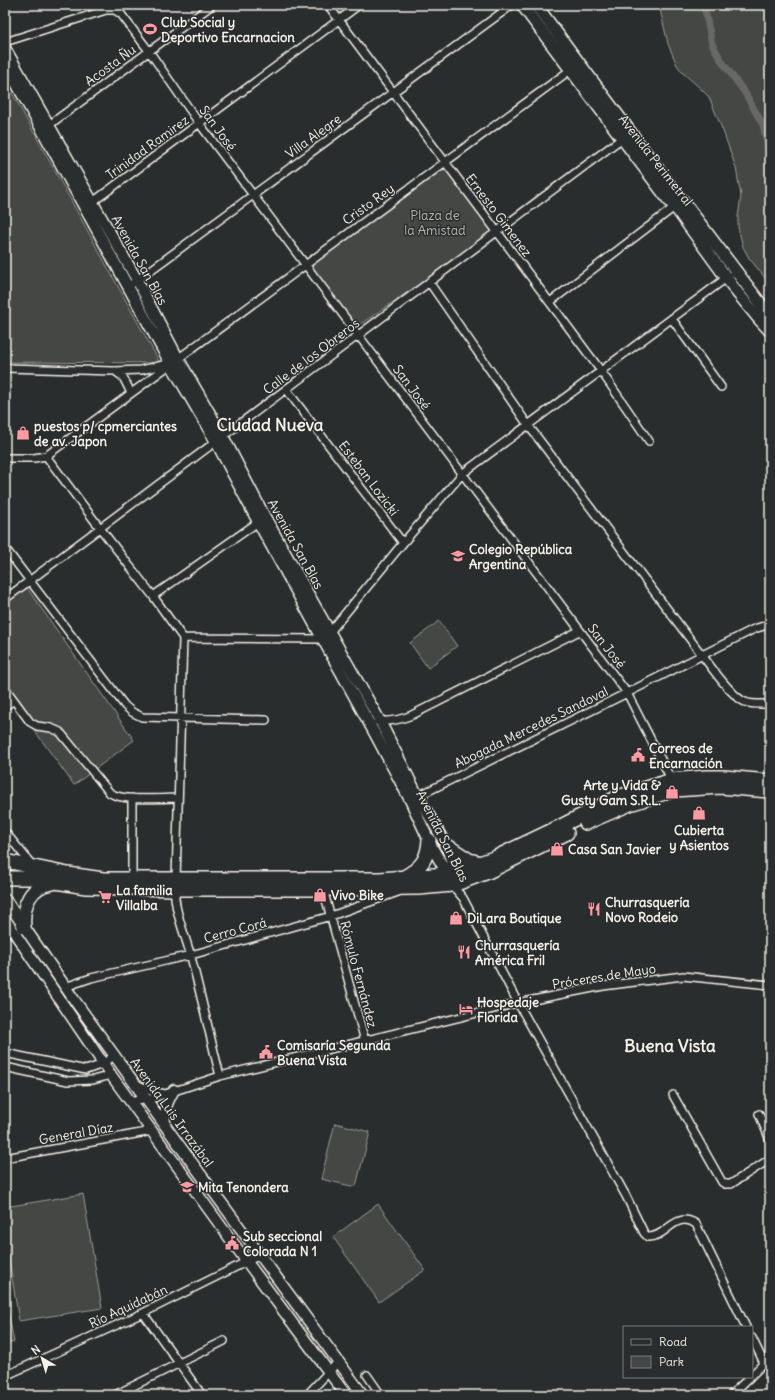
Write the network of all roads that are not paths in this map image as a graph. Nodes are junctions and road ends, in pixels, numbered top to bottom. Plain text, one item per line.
1 (212, 5) edge
2 (328, 5) edge
3 (359, 5) edge
4 (512, 5) edge
5 (522, 5) edge
6 (536, 5) edge
7 (115, 7) edge
8 (339, 20) junction
9 (5, 42) edge
10 (5, 48) edge
11 (149, 51) junction
12 (5, 63) edge
13 (580, 64) junction
14 (570, 71) junction
15 (393, 92) junction
16 (199, 123) junction
17 (46, 127) junction
18 (626, 136) junction
19 (445, 162) junction
20 (253, 195) junction
21 (93, 202) junction
22 (679, 204) junction
23 (85, 208) junction
24 (497, 232) junction
25 (306, 264) junction
26 (731, 275) junction
27 (429, 282) junction
28 (133, 283) junction
29 (550, 302) junction
30 (770, 316) edge
31 (672, 319) junction
32 (770, 331) edge
33 (359, 335) junction
34 (174, 361) junction
35 (5, 368) edge
36 (115, 371) junction
37 (601, 371) junction
38 (722, 386) dead end
39 (286, 389) junction
40 (131, 392) junction
41 (528, 425) junction
42 (219, 439) junction
43 (649, 441) dead end
44 (46, 456) junction
45 (5, 458) edge
46 (462, 474) junction
47 (261, 519) junction
48 (100, 528) junction
49 (403, 543) junction
50 (5, 548) edge
51 (30, 580) junction
52 (153, 596) junction
53 (5, 599) edge
54 (770, 624) edge
55 (579, 631) junction
56 (330, 632) junction
57 (183, 638) junction
58 (322, 639) junction
59 (702, 655) junction
60 (5, 688) edge
61 (627, 693) junction
62 (14, 700) junction
63 (770, 704) edge
64 (5, 706) edge
65 (181, 718) junction
66 (266, 720) dead end
67 (367, 721) junction
68 (380, 721) junction
69 (770, 781) edge
70 (673, 785) junction
71 (770, 791) edge
72 (132, 798) junction
73 (178, 798) junction
74 (414, 798) junction
75 (5, 832) edge
76 (429, 840) junction
77 (446, 845) junction
78 (5, 861) edge
79 (481, 863) junction
80 (33, 866) junction
81 (5, 878) edge
82 (453, 878) junction
83 (132, 879) junction
84 (60, 882) junction
85 (406, 883) junction
86 (175, 884) junction
87 (323, 889) junction
88 (5, 899) edge
89 (331, 916) junction
90 (5, 919) edge
91 (24, 927) junction
92 (190, 955) junction
93 (770, 985) edge
94 (66, 987) junction
95 (518, 1004) junction
96 (365, 1041) junction
97 (5, 1053) edge
98 (115, 1055) junction
99 (103, 1064) junction
100 (5, 1067) edge
101 (111, 1074) junction
102 (220, 1076) junction
103 (136, 1084) junction
104 (170, 1092) junction
105 (673, 1095) dead end
106 (130, 1100) junction
107 (147, 1100) junction
108 (759, 1114) dead end
109 (165, 1124) junction
110 (152, 1131) junction
111 (770, 1140) edge
112 (5, 1158) edge
113 (770, 1159) edge
114 (260, 1255) junction
115 (246, 1262) junction
116 (143, 1313) junction
117 (746, 1326) edge
118 (753, 1340) edge
119 (224, 1341) dead end
120 (770, 1357) edge
121 (339, 1361) junction
122 (764, 1363) junction
123 (179, 1364) junction
124 (328, 1372) junction
125 (753, 1374) edge
126 (367, 1375) dead end
127 (5, 1376) edge
128 (749, 1378) edge
129 (115, 1395) edge
130 (202, 1395) edge
131 (307, 1395) edge
132 (346, 1395) edge
133 (363, 1395) edge
134 (381, 1395) edge
135 (731, 1395) edge

1 - 11 street, Acosta Ñu
2 - 8 street, Ernesto Gimenez
3 - 8 street, Trinidad Ramirez
4 - 15 street, Villa Alegre
5 - 14 main road, Avenida Perimetral
6 - 13 main road, Avenida Perimetral
7 - 9 street
7 - 11 street, San José
8 - 15 street, Ernesto Gimenez
8 - 16 street, Trinidad Ramirez
10 - 17 street, Avenida San Blas
11 - 16 street, San José
11 - 17 street, Acosta Ñu
12 - 17 street, Avenida San Blas
13 - 14 street, Cristo Rey
13 - 18 main road, Avenida Perimetral
14 - 18 main road, Avenida Perimetral
14 - 19 street, Cristo Rey
15 - 19 street, Ernesto Gimenez
15 - 20 street, Villa Alegre
16 - 20 street, San José
16 - 21 street, Trinidad Ramirez
17 - 21 street, Avenida San Blas
17 - 23 street, Avenida San Blas
18 - 22 main road, Avenida Perimetral
18 - 24 street, Calle de los Obreros
19 - 24 street, Ernesto Gimenez
19 - 25 street, Cristo Rey
20 - 25 street, San José
20 - 28 street, Villa Alegre
21 - 23 street, Trinidad Ramirez
21 - 28 street, Avenida San Blas
22 - 26 main road, Avenida Perimetral
22 - 29 street
23 - 28 street, Avenida San Blas
24 - 27 street, Calle de los Obreros
24 - 29 street, Ernesto Gimenez
25 - 33 street, San José
25 - 34 street, Cristo Rey
26 - 30 main road, Avenida Perimetral
26 - 31 street
26 - 32 main road, Avenida Perimetral
27 - 33 street, Calle de los Obreros
27 - 41 street
28 - 34 street, Avenida San Blas
29 - 37 street, Ernesto Gimenez
31 - 37 street
31 - 38 street
33 - 39 street, Calle de los Obreros
33 - 46 street, San José
34 - 36 street
34 - 40 street, Cristo Rey
34 - 42 street, Avenida San Blas
35 - 36 street
36 - 40 street
37 - 41 street
37 - 43 street, Ernesto Gimenez
39 - 42 street, Calle de los Obreros
39 - 49 street, Esteban Lozicki
40 - 44 street, Cristo Rey
41 - 46 street
41 - 59 street
42 - 47 street, Avenida San Blas
42 - 48 street, Calle de los Obreros
44 - 45 street
44 - 48 street
46 - 49 street
46 - 55 street, San José
47 - 52 street
47 - 56 street, Avenida San Blas
47 - 58 street, Avenida San Blas
48 - 51 street, Calle de los Obreros
48 - 52 street
49 - 56 street
50 - 51 street
51 - 53 street, Calle de los Obreros
51 - 65 street
52 - 57 street
54 - 59 street, Abogada Mercedes Sandoval
55 - 61 street, San José
55 - 68 street
56 - 68 street, Avenida San Blas
57 - 58 street
57 - 65 street
58 - 67 street, Avenida San Blas
59 - 61 street, Abogada Mercedes Sandoval
59 - 63 street
60 - 62 street
61 - 70 street, San José
61 - 74 street, Abogada Mercedes Sandoval
62 - 64 street
62 - 72 street
65 - 66 street
65 - 73 street
67 - 68 street
67 - 74 street, Avenida San Blas
68 - 74 street, Avenida San Blas
69 - 70 highway
70 - 71 highway
70 - 79 highway
70 - 82 highway
72 - 73 street
72 - 83 street
73 - 86 street
74 - 76 street, Avenida San Blas
74 - 77 street, Avenida San Blas
75 - 80 street
76 - 82 street, Avenida San Blas
76 - 85 highway
77 - 79 highway
77 - 82 street, Avenida San Blas
78 - 80 highway
79 - 82 highway
80 - 83 highway
81 - 84 highway
82 - 85 highway
82 - 95 street, Avenida San Blas
83 - 86 highway
84 - 86 highway
84 - 91 highway
85 - 86 highway
85 - 87 highway
85 - 89 street, Cerro Corá
86 - 87 highway
86 - 92 street
87 - 89 street, Rómulo Fernández
88 - 91 street, Avenida Luis Irrazábal
89 - 92 street, Cerro Corá
89 - 96 street, Rómulo Fernández
90 - 99 street
91 - 94 street, Avenida Luis Irrazábal
92 - 94 street, Cerro Corá
92 - 102 street
93 - 95 street, Próceres de Mayo
94 - 98 street, Avenida Luis Irrazábal
95 - 96 street, Próceres de Mayo
95 - 117 street, Avenida San Blas
96 - 102 street, Próceres de Mayo
97 - 99 street
98 - 99 street
98 - 103 street, Avenida Luis Irrazábal
99 - 101 street
100 - 101 street
101 - 106 street
102 - 104 street, Próceres de Mayo
103 - 104 street
103 - 107 street, Avenida Luis Irrazábal
104 - 107 street, Próceres de Mayo
104 - 109 street
105 - 113 street
106 - 107 street, Próceres de Mayo
106 - 110 street
107 - 109 street, Avenida Luis Irrazábal
108 - 111 street
109 - 114 street, Avenida Luis Irrazábal
110 - 112 street, General Díaz
110 - 115 street
114 - 115 street, Río Aquidabán
114 - 121 street, Avenida Luis Irrazábal
115 - 116 street, Río Aquidabán
115 - 124 street
116 - 123 street
116 - 127 street, Río Aquidabán
118 - 122 street
119 - 123 street
120 - 122 street
121 - 124 street
121 - 133 street, Avenida Luis Irrazábal
122 - 125 street
123 - 129 street
123 - 130 street
124 - 131 street
124 - 132 street
126 - 134 street
128 - 135 street

